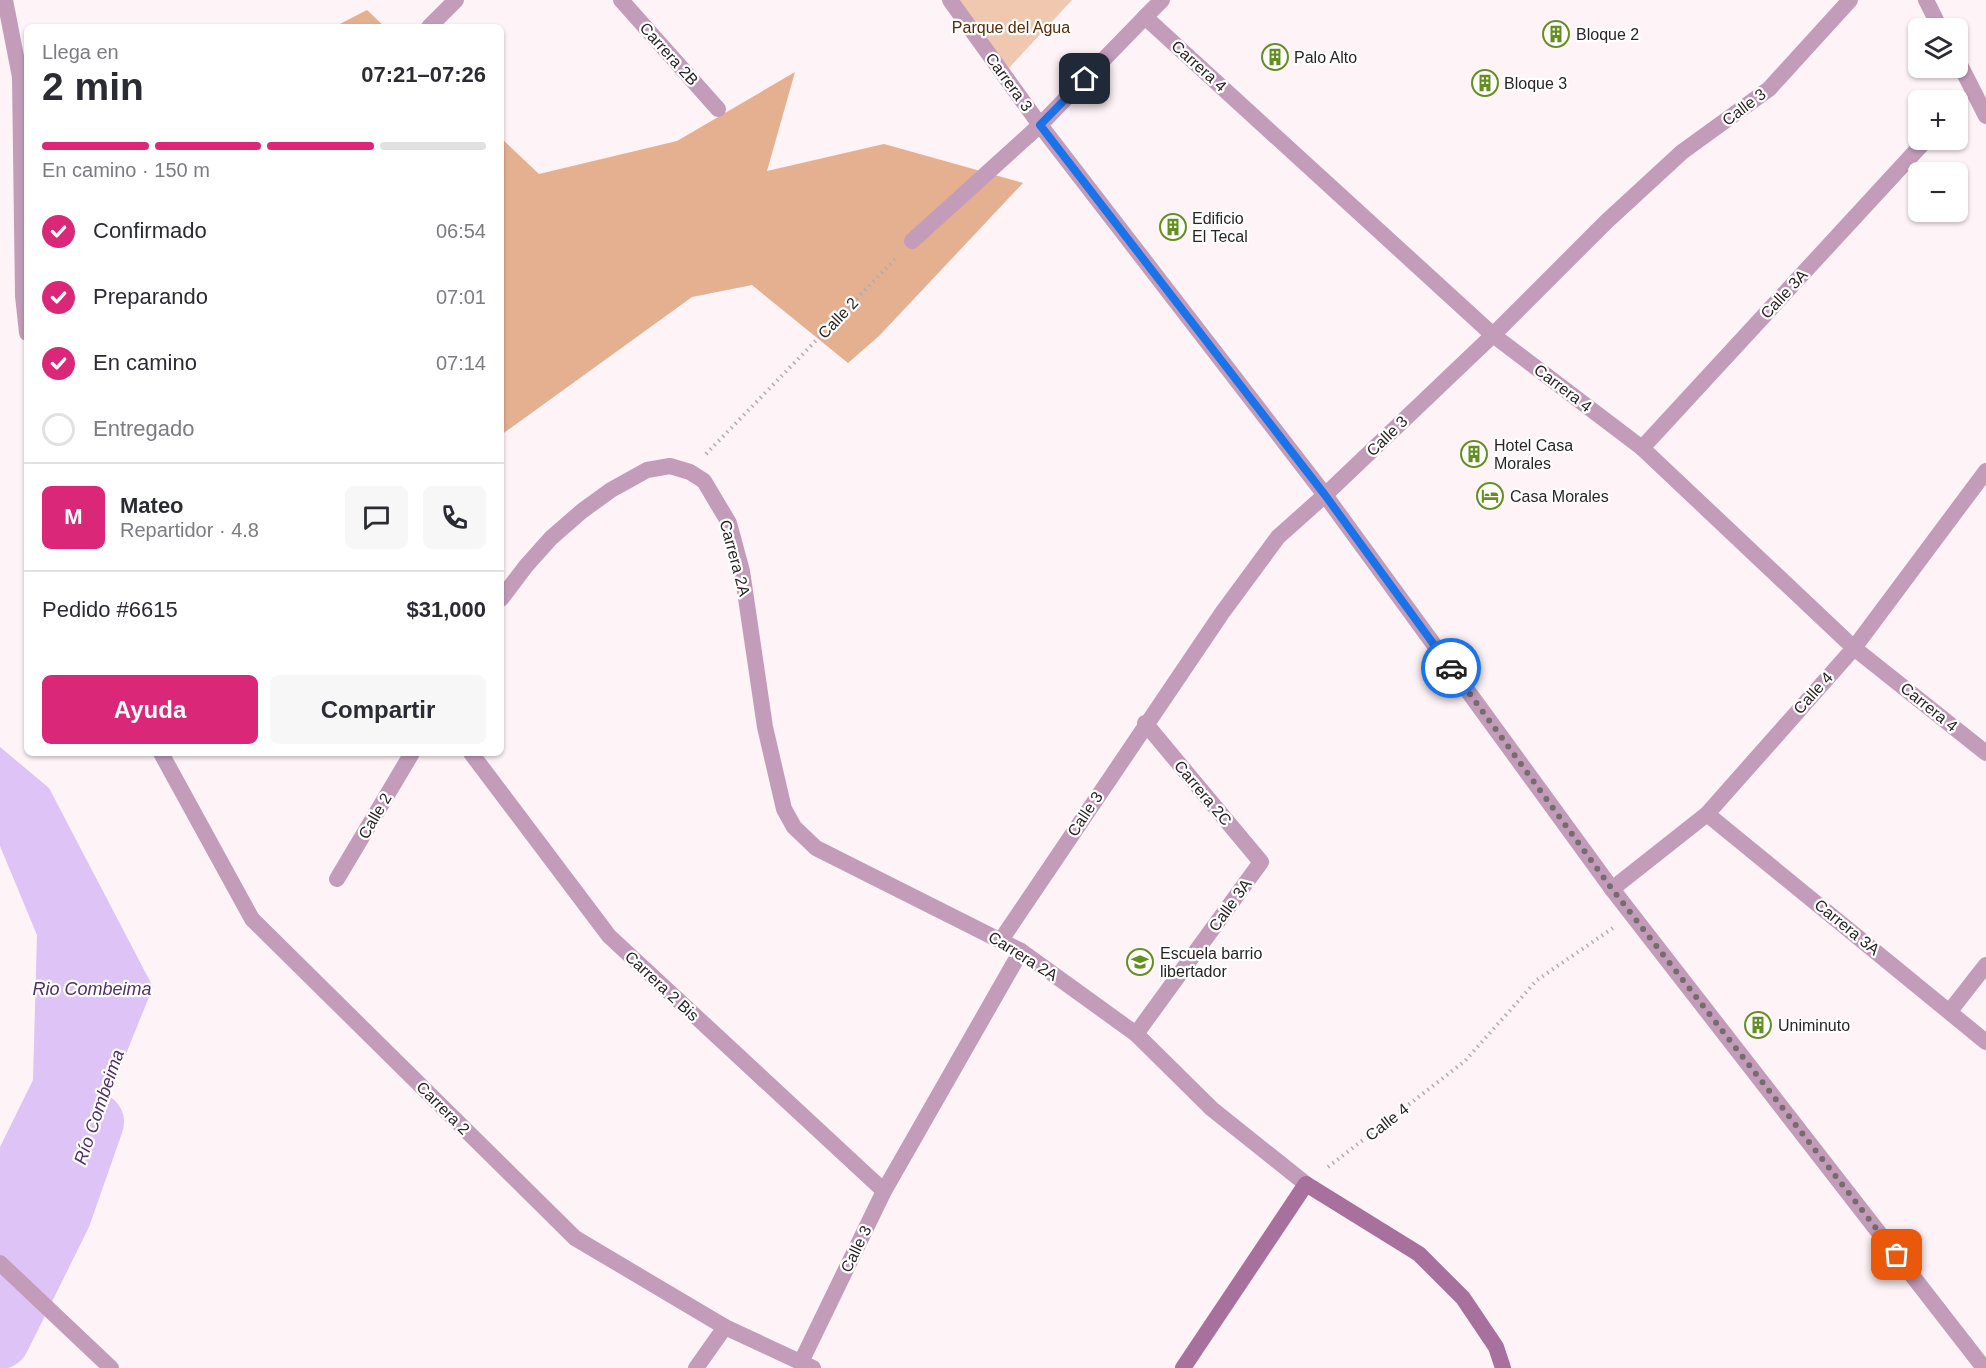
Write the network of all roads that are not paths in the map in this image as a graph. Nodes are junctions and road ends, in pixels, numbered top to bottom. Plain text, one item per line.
1 (5, 0) edge
2 (456, 0) edge
3 (621, 0) edge
4 (950, 0) edge
5 (1162, 0) edge
6 (1850, 0) edge
7 (1926, 0) edge
8 (1145, 17) junction
9 (1935, 18) edge
10 (432, 24) edge
11 (1967, 78) edge
12 (718, 109) dead end
13 (1986, 116) edge
14 (1040, 125) junction
15 (1917, 150) edge
16 (912, 241) road end
17 (24, 311) edge
18 (1493, 335) junction
19 (1642, 448) junction
20 (1986, 471) edge
21 (1325, 495) junction
22 (504, 595) edge
23 (1854, 648) junction
24 (1145, 723) junction
25 (1986, 753) edge
26 (163, 756) edge
27 (410, 756) edge
28 (473, 756) edge
29 (1707, 814) junction
30 (1261, 862) joint
31 (338, 879) dead end
32 (1612, 889) junction
33 (1000, 940) junction
34 (1021, 951) junction
35 (1986, 965) edge
36 (1950, 1011) junction
37 (1136, 1034) junction
38 (1986, 1042) edge
39 (1306, 1184) junction
40 (884, 1191) junction
41 (0, 1263) edge
42 (725, 1327) junction
43 (807, 1365) edge
44 (111, 1368) edge
45 (696, 1368) edge
46 (1183, 1368) edge
47 (1503, 1368) edge
48 (1984, 1368) edge

1 - 17 street
2 - 10 street
3 - 12 street, Carrera 2B
4 - 14 street, Carrera 3
5 - 8 street
6 - 18 street, Calle 3
7 - 9 street
8 - 14 street
8 - 18 street, Carrera 4
11 - 13 street
14 - 16 street
14 - 21 street, Carrera 3
15 - 19 street, Calle 3A
18 - 19 street, Carrera 4
18 - 21 street, Calle 3
19 - 23 street, Carrera 4
20 - 23 street, Calle 4
21 - 24 street, Calle 3
21 - 32 street, Carrera 3
22 - 33 street, Carrera 2A
23 - 25 street, Carrera 4
23 - 29 street, Calle 4
24 - 30 street, Carrera 2C
24 - 33 street, Calle 3
26 - 42 street, Carrera 2
27 - 31 street, Calle 2
28 - 40 street, Carrera 2 Bis
29 - 32 street, Calle 4
29 - 36 street, Carrera 3A
30 - 37 street, Calle 3A
32 - 48 street, Carrera 3
33 - 34 street, Carrera 2A
34 - 37 street, Carrera 2A
34 - 40 street, Calle 3
35 - 36 street
36 - 38 street, Carrera 3A
37 - 39 street, Carrera 2A
39 - 46 main road
39 - 47 main road, Carrera 2A
40 - 43 street, Calle 3
41 - 44 street
42 - 43 street, Carrera 2
42 - 45 street

